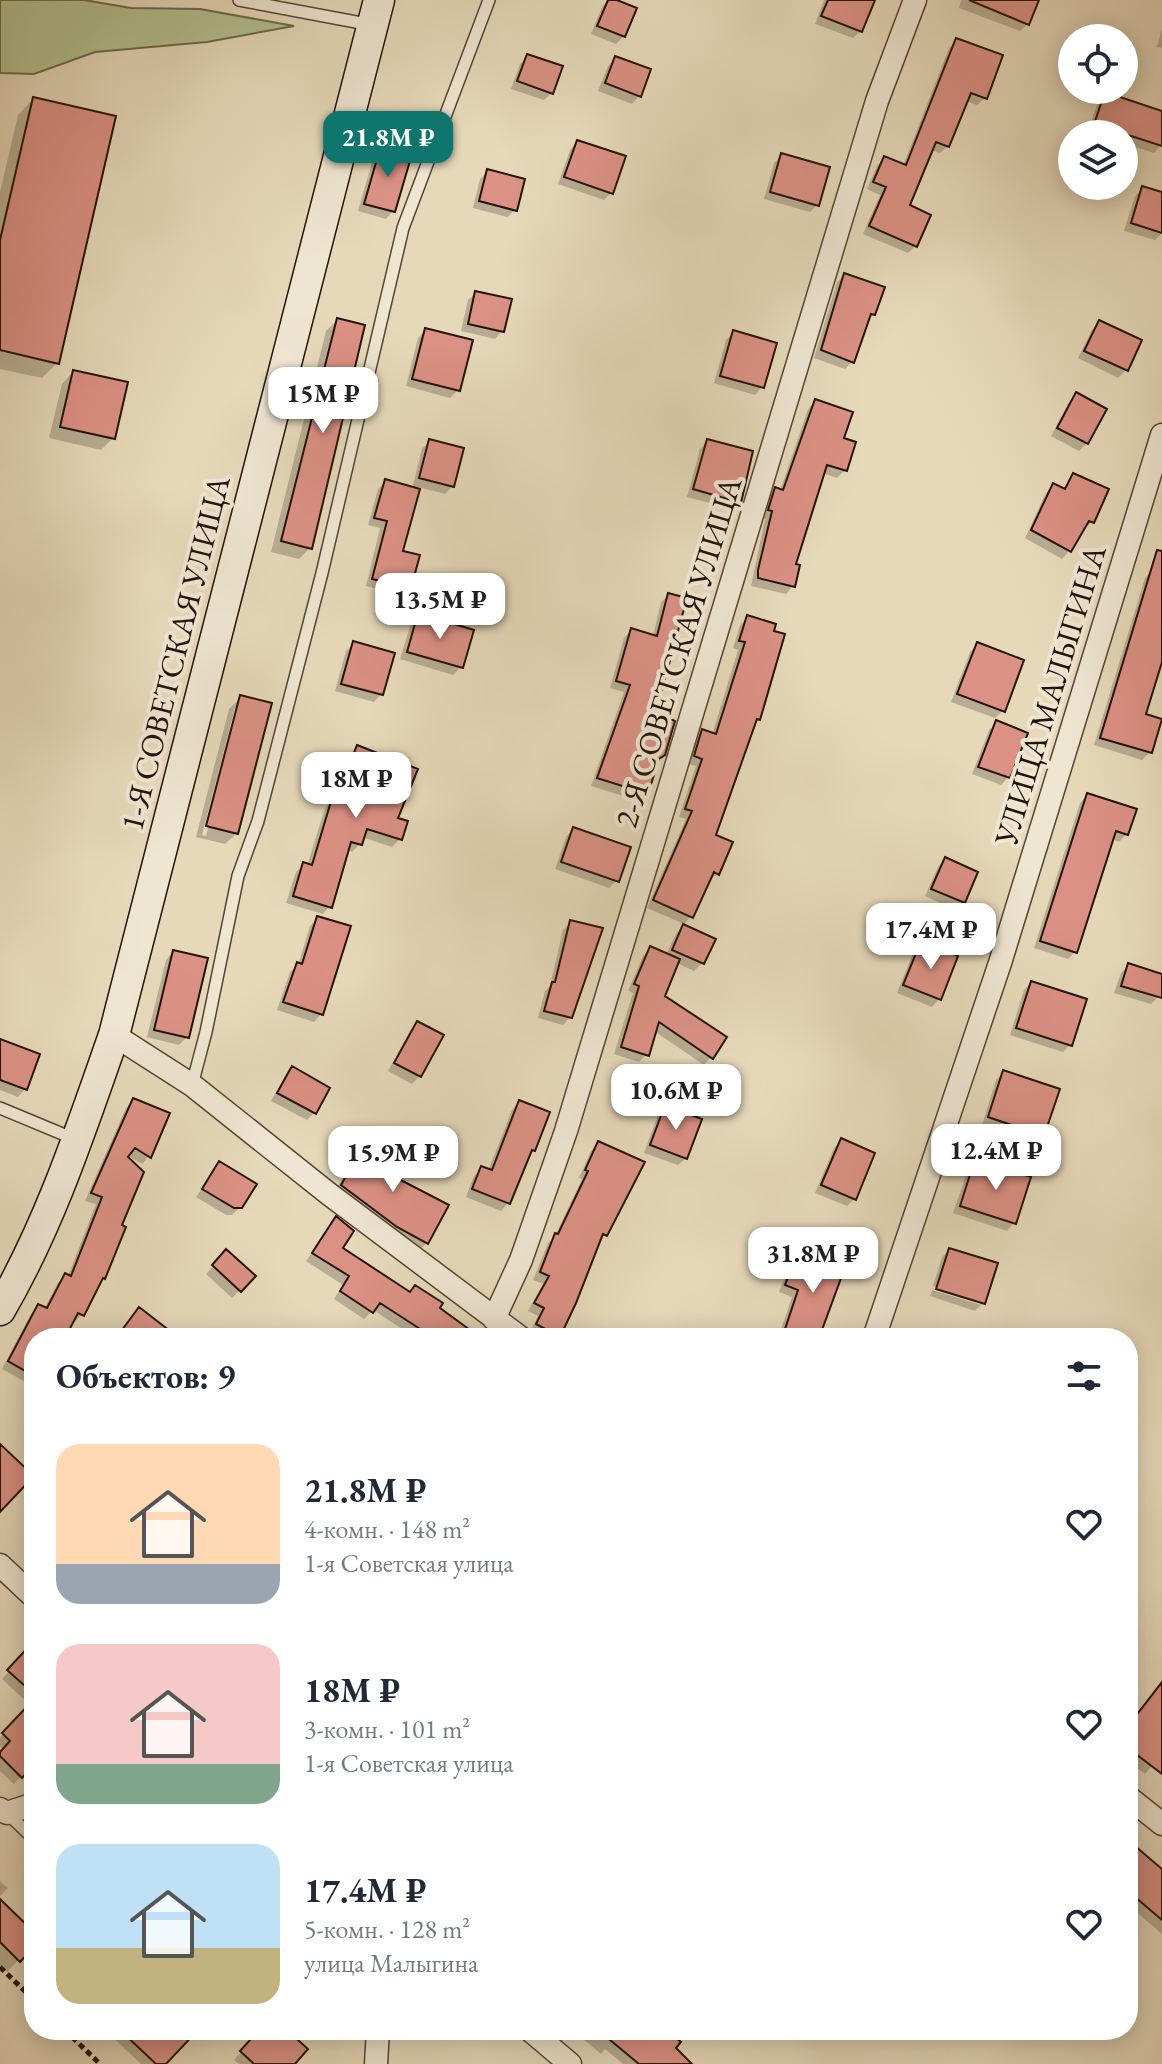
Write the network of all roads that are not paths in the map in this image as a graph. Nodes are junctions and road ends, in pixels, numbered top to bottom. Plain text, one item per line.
1 (239, 0) edge
2 (489, 0) edge
3 (915, 0) edge
4 (376, 12) edge
5 (1162, 435) edge
6 (114, 1035) junction
7 (192, 1085) junction
8 (0, 1108) edge
9 (78, 1140) junction
10 (0, 1310) edge
11 (494, 1319) junction
12 (507, 1328) edge
13 (877, 1328) edge
14 (0, 1565) edge
15 (24, 1588) edge
16 (1138, 1805) edge
17 (24, 1806) edge
18 (3, 1811) edge
19 (1162, 1824) edge
20 (24, 1830) edge
21 (377, 2040) edge
22 (542, 2040) edge
23 (376, 2064) edge
24 (570, 2064) edge

1 - 4 lane
2 - 7 lane
3 - 11 street, 2-Я СОВЕТСКАЯ УЛИЦА
4 - 6 street, 1-Я СОВЕТСКАЯ УЛИЦА
5 - 13 street, УЛИЦА МАЛЫГИНА
6 - 7 street
6 - 9 street, 1-Я СОВЕТСКАЯ УЛИЦА
7 - 11 street
8 - 9 lane
9 - 10 street, 1-Я СОВЕТСКАЯ УЛИЦА
11 - 12 street
14 - 15 street
16 - 19 street
17 - 18 street
18 - 20 lane
21 - 23 street
22 - 24 street

